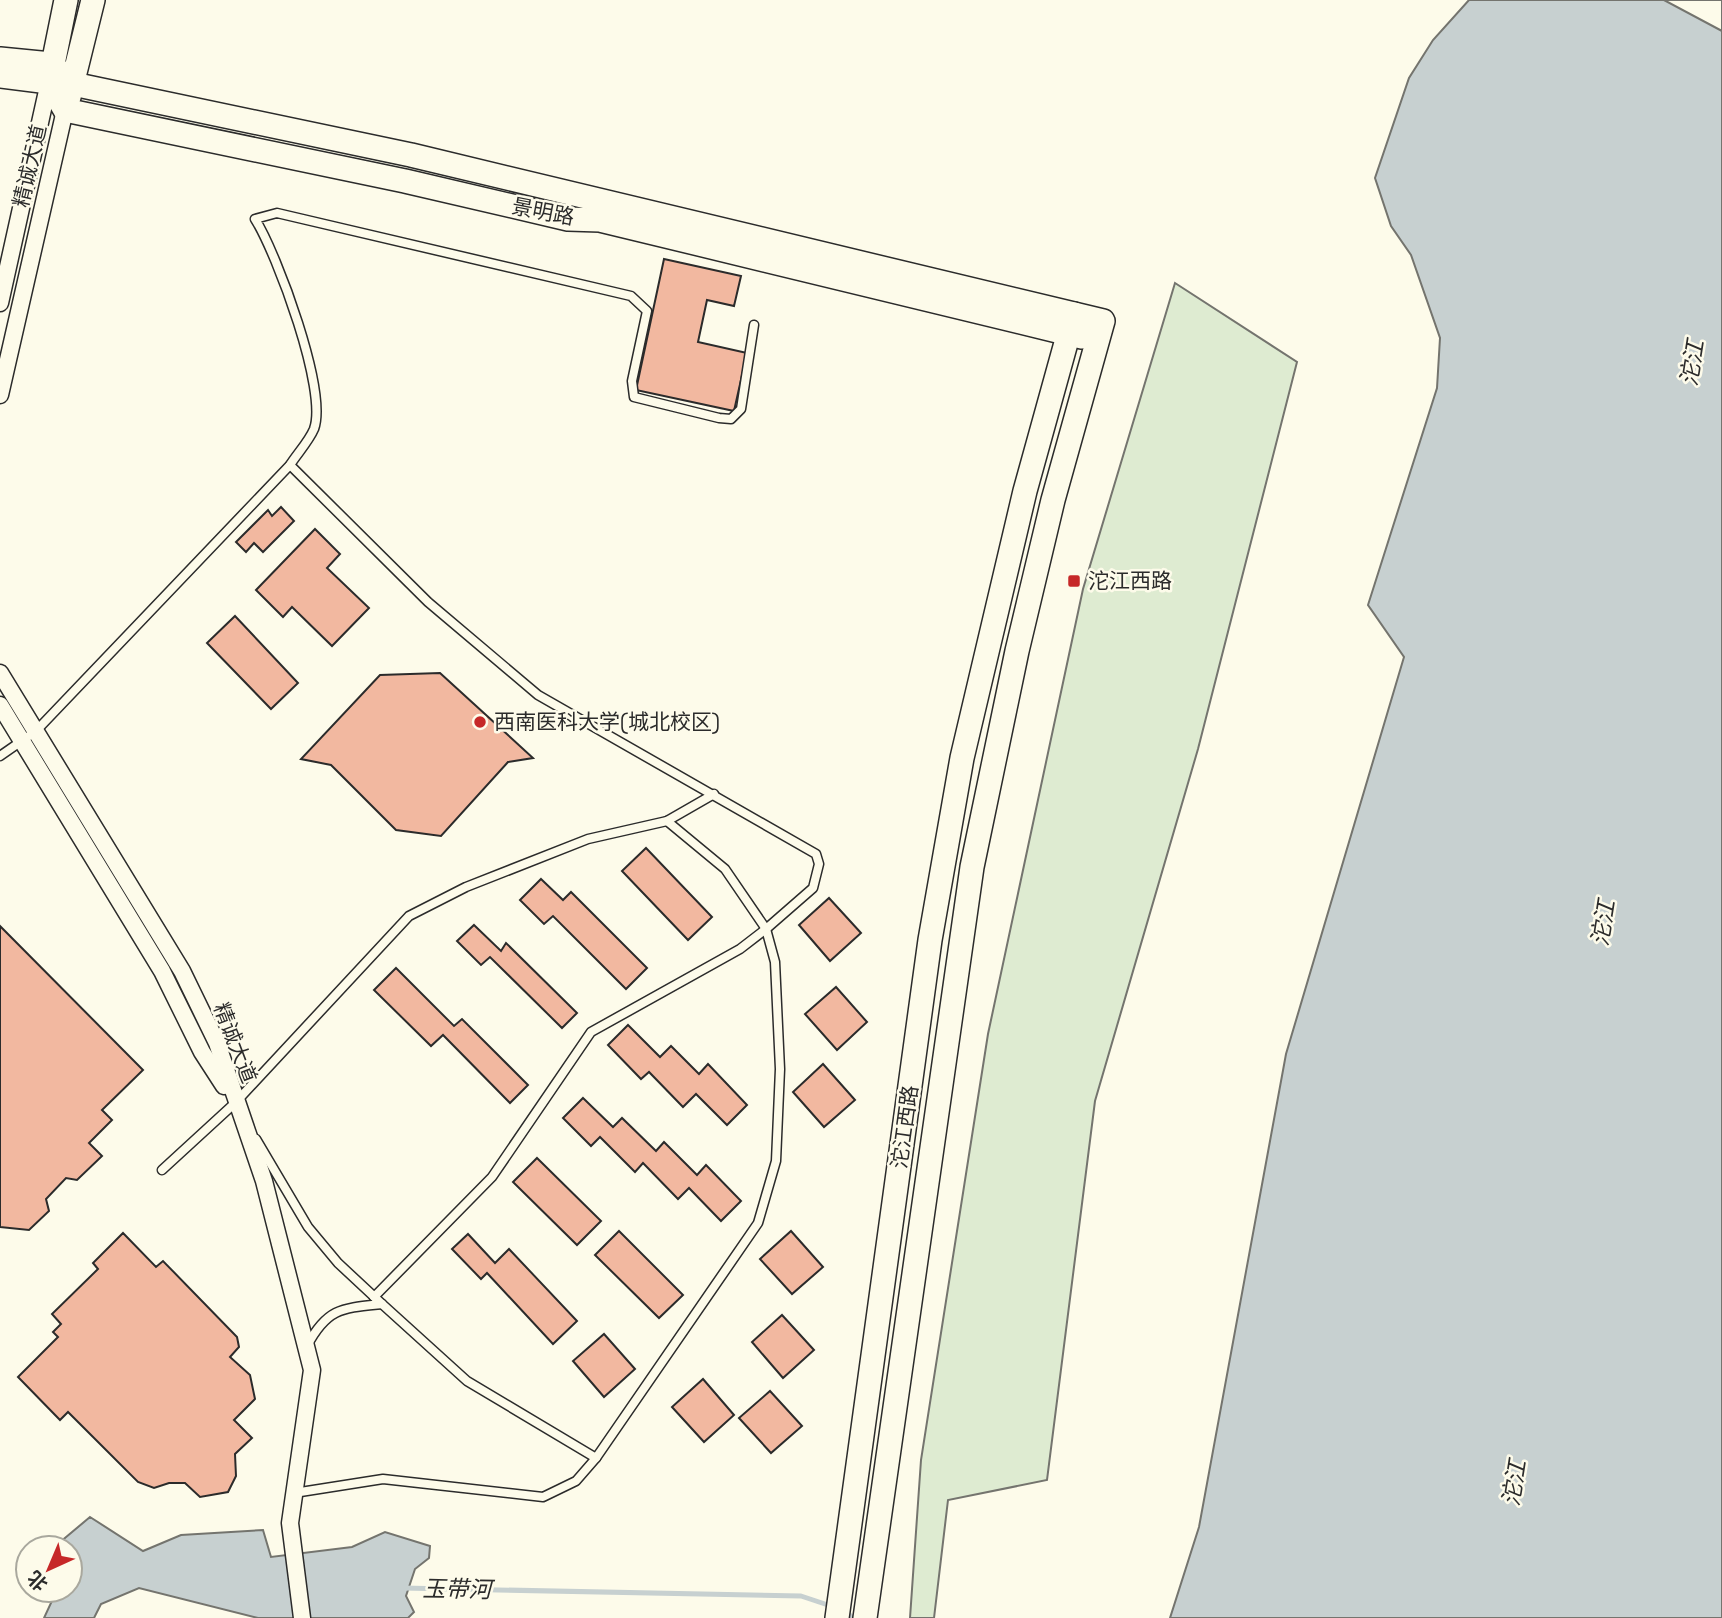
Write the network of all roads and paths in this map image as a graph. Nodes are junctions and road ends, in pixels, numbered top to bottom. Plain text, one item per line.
1 (66, 0) edge
2 (93, 0) edge
3 (0, 59) edge
4 (50, 73) junction
5 (0, 76) edge
6 (74, 84) junction
7 (65, 110) junction
8 (0, 303) edge
9 (1071, 323) junction
10 (754, 325) dead end
11 (1100, 331) joint
12 (0, 395) edge
13 (290, 464) junction
14 (0, 673) edge
15 (0, 705) edge
16 (30, 736) junction
17 (0, 756) edge
18 (714, 794) junction
19 (667, 821) junction
20 (766, 929) junction
21 (235, 1103) junction
22 (162, 1170) dead end
23 (374, 1297) junction
24 (382, 1304) junction
25 (307, 1346) junction
26 (596, 1458) junction
27 (294, 1493) junction
28 (302, 1618) edge
29 (837, 1618) edge
30 (865, 1618) edge

1 - 4 main road
2 - 6 main road
3 - 4 main road
4 - 5 main road
4 - 6 main road, 景明路
4 - 7 main road
4 - 8 street, 精诚大道
6 - 7 main road
6 - 9 main road, 景明路
7 - 9 main road, 景明路
7 - 12 street, 精诚大道
9 - 11 main road, 景明路
9 - 29 main road, 沱江西路
10 - 13 lane
11 - 30 main road, 沱江西路
13 - 16 lane
13 - 18 lane
14 - 16 street, 精诚大道
15 - 16 street, 精诚大道
16 - 17 lane
16 - 21 street, 精诚大道
18 - 19 lane
18 - 20 lane
19 - 20 lane
19 - 21 lane
20 - 23 lane
20 - 26 lane
21 - 22 lane
21 - 23 lane
21 - 25 street, 精诚大道
23 - 24 lane
24 - 25 lane
24 - 26 lane
25 - 27 street, 精诚大道
26 - 27 lane
27 - 28 street, 精诚大道

